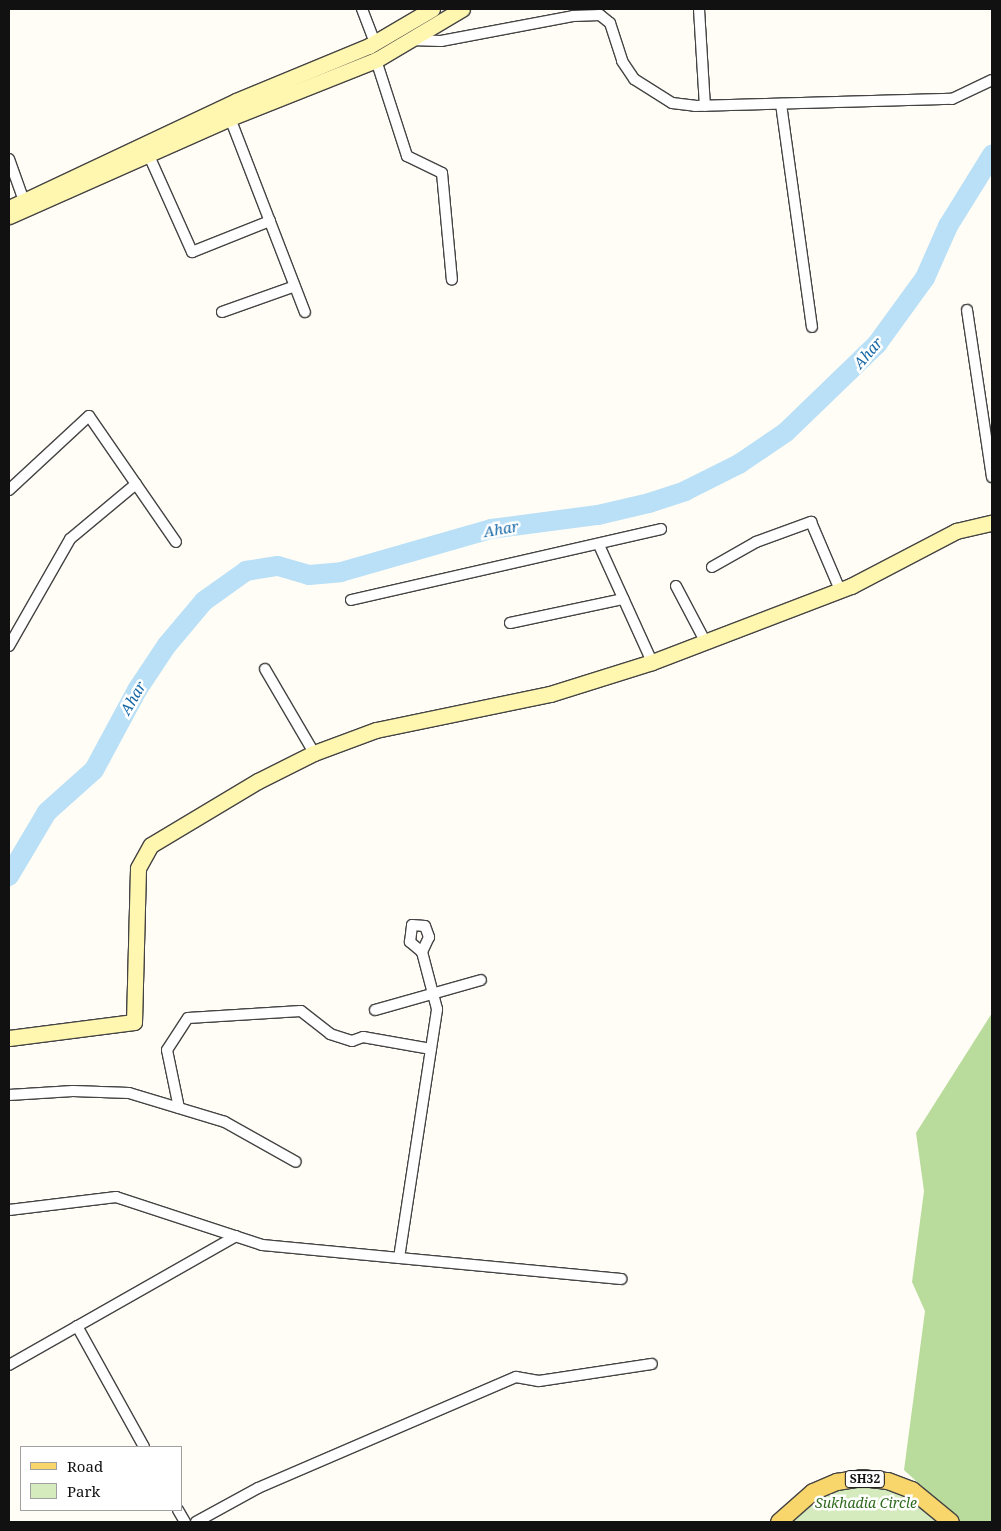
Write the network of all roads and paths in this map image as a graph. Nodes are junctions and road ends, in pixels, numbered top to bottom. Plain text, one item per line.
1 (362, 9) edge
2 (432, 9) edge
3 (462, 9) edge
4 (700, 9) edge
5 (572, 12) edge
6 (408, 40) junction
7 (375, 43) junction
8 (376, 60) junction
9 (991, 81) edge
10 (781, 104) junction
11 (705, 106) junction
12 (230, 118) junction
13 (146, 150) junction
14 (9, 159) edge
15 (23, 198) junction
16 (9, 208) edge
17 (9, 216) edge
18 (270, 221) junction
19 (452, 280) dead end
20 (295, 286) junction
21 (967, 310) dead end
22 (222, 312) dead end
23 (305, 312) dead end
24 (812, 328) dead end
25 (992, 477) edge
26 (136, 484) junction
27 (9, 490) edge
28 (992, 523) edge
29 (661, 529) dead end
30 (176, 542) dead end
31 (599, 545) junction
32 (712, 567) dead end
33 (676, 586) dead end
34 (840, 590) junction
35 (623, 599) junction
36 (351, 600) dead end
37 (510, 623) dead end
38 (706, 643) junction
39 (9, 646) edge
40 (652, 662) junction
41 (265, 669) dead end
42 (314, 753) junction
43 (422, 952) dead end
44 (481, 980) dead end
45 (433, 994) junction
46 (375, 1010) dead end
47 (9, 1038) edge
48 (431, 1049) junction
49 (9, 1095) edge
50 (179, 1108) junction
51 (296, 1162) dead end
52 (9, 1210) edge
53 (236, 1236) junction
54 (400, 1258) junction
55 (621, 1279) dead end
56 (77, 1326) junction
57 (652, 1364) dead end
58 (9, 1365) edge
59 (143, 1446) edge
60 (179, 1511) edge
61 (185, 1522) edge
62 (196, 1522) edge
63 (778, 1522) edge
64 (951, 1522) edge

1 - 7 street
2 - 7 street
3 - 6 street
4 - 11 street
5 - 6 street
5 - 11 street
6 - 8 street
7 - 13 street
8 - 12 street
8 - 19 street
9 - 10 street
10 - 11 street
10 - 24 street
12 - 13 street
12 - 18 street
13 - 15 street
13 - 17 street
13 - 18 street
14 - 15 street
15 - 16 street
18 - 20 street
20 - 22 street
20 - 23 street
21 - 25 street
26 - 27 street
26 - 30 street
26 - 39 street
28 - 34 street
29 - 31 street
31 - 35 street
31 - 36 street
32 - 34 street
33 - 38 street
34 - 38 street
35 - 37 street
35 - 40 street
38 - 40 street
40 - 42 street
41 - 42 street
42 - 47 street
43 - 45 street
44 - 45 street
45 - 46 street
45 - 48 street
48 - 50 street
48 - 54 street
49 - 50 street
50 - 51 street
52 - 53 street
53 - 54 street
53 - 56 street
54 - 55 street
56 - 58 street
56 - 59 street
57 - 62 street
60 - 61 street
63 - 64 main road, SH32

